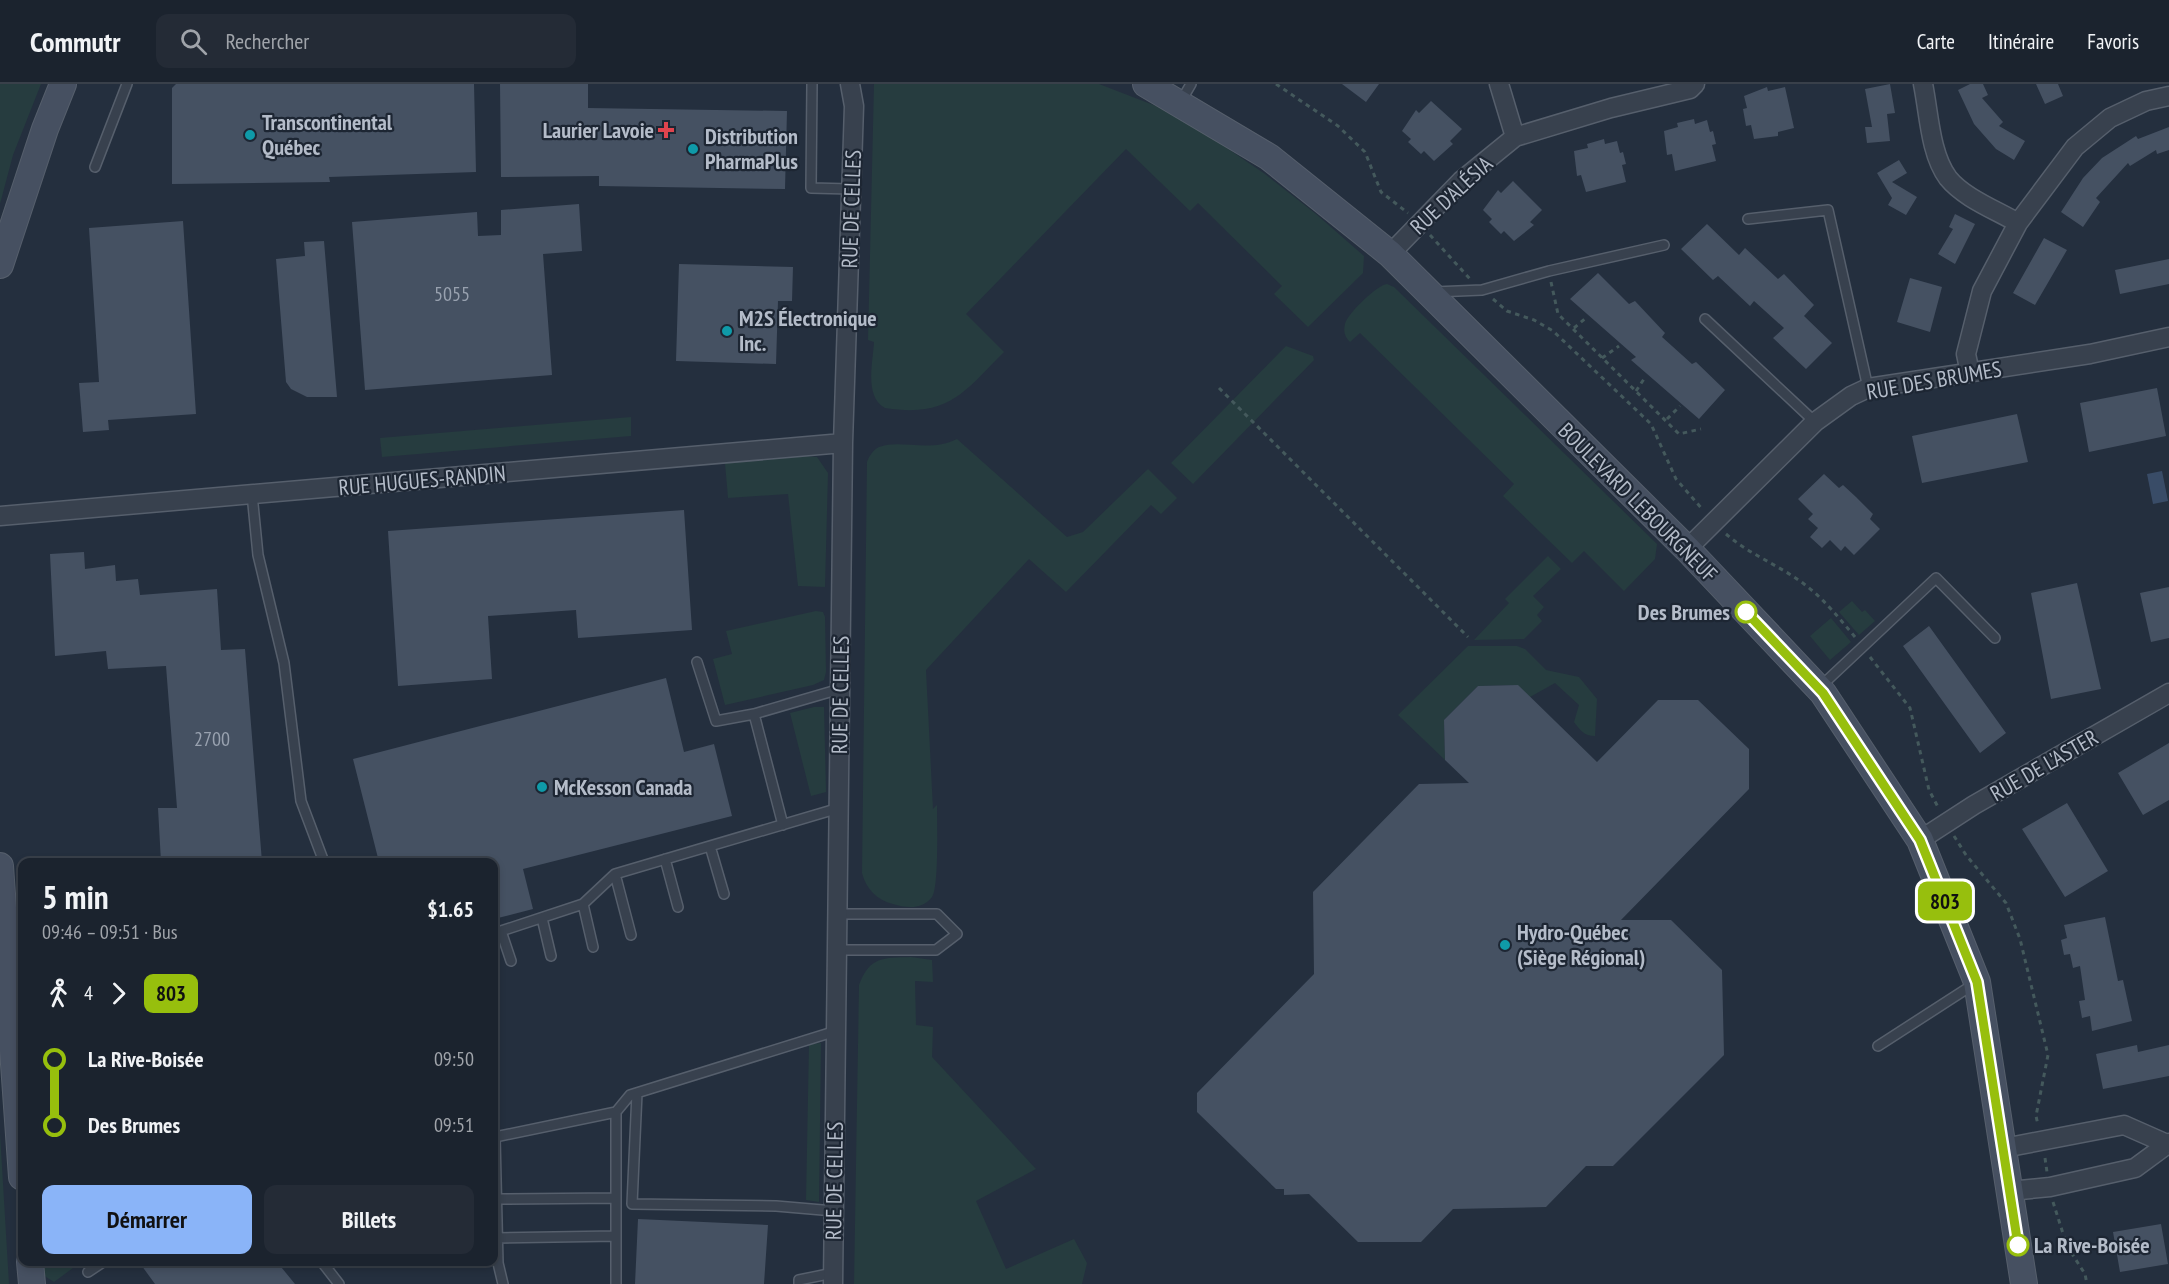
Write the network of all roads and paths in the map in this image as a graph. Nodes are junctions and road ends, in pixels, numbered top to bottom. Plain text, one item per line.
1 (63, 84) edge
2 (127, 84) edge
3 (812, 84) edge
4 (850, 84) edge
5 (860, 84) edge
6 (1146, 84) edge
7 (1499, 84) edge
8 (1695, 84) edge
9 (1923, 84) edge
10 (1186, 94) edge
11 (2169, 96) edge
12 (854, 106) junction
13 (1515, 137) junction
14 (95, 167) dead end
15 (851, 189) junction
16 (1748, 219) dead end
17 (2018, 223) junction
18 (1664, 245) dead end
19 (1389, 254) junction
20 (0, 265) edge
21 (1549, 271) junction
22 (1428, 293) junction
23 (1587, 317) dead end
24 (1705, 319) dead end
25 (1574, 328) junction
26 (2169, 338) edge
27 (1618, 346) dead end
28 (1602, 358) junction
29 (1970, 373) junction
30 (1644, 379) dead end
31 (1219, 388) dead end
32 (1868, 388) junction
33 (1636, 391) junction
34 (1680, 406) dead end
35 (1667, 419) junction
36 (1815, 422) junction
37 (1701, 429) dead end
38 (843, 443) junction
39 (252, 494) junction
40 (0, 516) edge
41 (1687, 549) junction
42 (1468, 637) dead end
43 (1995, 638) dead end
44 (697, 662) dead end
45 (1818, 688) junction
46 (840, 689) junction
47 (2169, 693) edge
48 (754, 714) junction
49 (839, 808) junction
50 (783, 825) junction
51 (1920, 840) junction
52 (710, 846) junction
53 (322, 858) edge
54 (665, 859) junction
55 (0, 866) edge
56 (615, 874) junction
57 (724, 894) dead end
58 (583, 904) junction
59 (678, 907) dead end
60 (837, 914) junction
61 (542, 918) junction
62 (498, 932) edge
63 (498, 934) edge
64 (631, 935) dead end
65 (593, 947) dead end
66 (837, 950) junction
67 (551, 956) dead end
68 (511, 961) dead end
69 (1977, 982) junction
70 (836, 1031) junction
71 (1878, 1046) dead end
72 (637, 1093) junction
73 (616, 1112) junction
74 (18, 1121) edge
75 (2040, 1133) junction
76 (498, 1136) edge
77 (2168, 1144) edge
78 (2004, 1148) junction
79 (2050, 1187) junction
80 (2010, 1191) junction
81 (616, 1198) junction
82 (498, 1199) edge
83 (834, 1211) junction
84 (616, 1236) junction
85 (498, 1238) edge
86 (498, 1263) edge
87 (30, 1266) edge
88 (97, 1266) edge
89 (325, 1266) edge
90 (88, 1272) dead end
91 (833, 1279) edge
92 (32, 1284) edge
93 (339, 1284) edge
94 (503, 1284) edge
95 (616, 1284) edge
96 (799, 1284) edge
97 (2024, 1284) edge
98 (2087, 1284) edge

1 - 20 main road
2 - 14 lane
3 - 15 lane
4 - 12 street, RUE DE CELLES
5 - 12 street, RUE DE CELLES
6 - 10 main road, BOULEVARD LEBOURGNEUF
7 - 13 street
8 - 13 street, RUE D'ALÉSIA
9 - 17 street
10 - 19 main road, BOULEVARD LEBOURGNEUF
11 - 17 street
12 - 15 street, RUE DE CELLES
13 - 19 street, RUE D'ALÉSIA
15 - 38 street, RUE DE CELLES
16 - 32 lane
17 - 29 street
18 - 21 lane
19 - 22 main road, BOULEVARD LEBOURGNEUF
21 - 22 lane
21 - 25 path
22 - 41 main road, BOULEVARD LEBOURGNEUF
23 - 25 path
24 - 36 lane
25 - 28 path
26 - 29 street, RUE DES BRUMES
27 - 28 path
28 - 33 path
29 - 32 street, RUE DES BRUMES
30 - 33 path
31 - 42 path
32 - 36 street, RUE DES BRUMES
33 - 35 path
34 - 35 path
35 - 37 path
36 - 41 street, RUE DES BRUMES
38 - 39 street, RUE HUGUES-RANDIN
38 - 46 street, RUE DE CELLES
39 - 40 street, RUE HUGUES-RANDIN
39 - 53 lane
41 - 45 main road, BOULEVARD LEBOURGNEUF
43 - 45 lane
44 - 48 lane
45 - 51 main road, BOULEVARD LEBOURGNEUF
46 - 48 lane
46 - 49 street, RUE DE CELLES
47 - 51 street, RUE DE L'ASTER
48 - 50 lane
49 - 50 lane
49 - 60 street, RUE DE CELLES
50 - 52 lane
51 - 69 main road, BOULEVARD LEBOURGNEUF
52 - 54 lane
52 - 57 lane
54 - 56 lane
54 - 59 lane
55 - 74 main road
56 - 58 lane
56 - 64 lane
58 - 61 lane
58 - 65 lane
60 - 66 street, RUE DE CELLES
60 - 66 lane
61 - 62 lane
61 - 67 lane
63 - 68 lane
66 - 70 street, RUE DE CELLES
69 - 71 lane
69 - 78 main road, BOULEVARD LEBOURGNEUF
70 - 72 lane
70 - 83 street, RUE DE CELLES
72 - 73 lane
72 - 83 lane
73 - 76 lane
73 - 81 lane
75 - 77 street
75 - 78 street
75 - 79 path
77 - 79 street
78 - 80 main road, BOULEVARD LEBOURGNEUF
79 - 80 street
79 - 98 path
80 - 97 main road, BOULEVARD LEBOURGNEUF
81 - 82 lane
81 - 84 lane
83 - 91 street, RUE DE CELLES
84 - 85 lane
84 - 95 lane
86 - 94 lane
87 - 92 main road
88 - 90 lane
89 - 93 lane
91 - 96 lane

